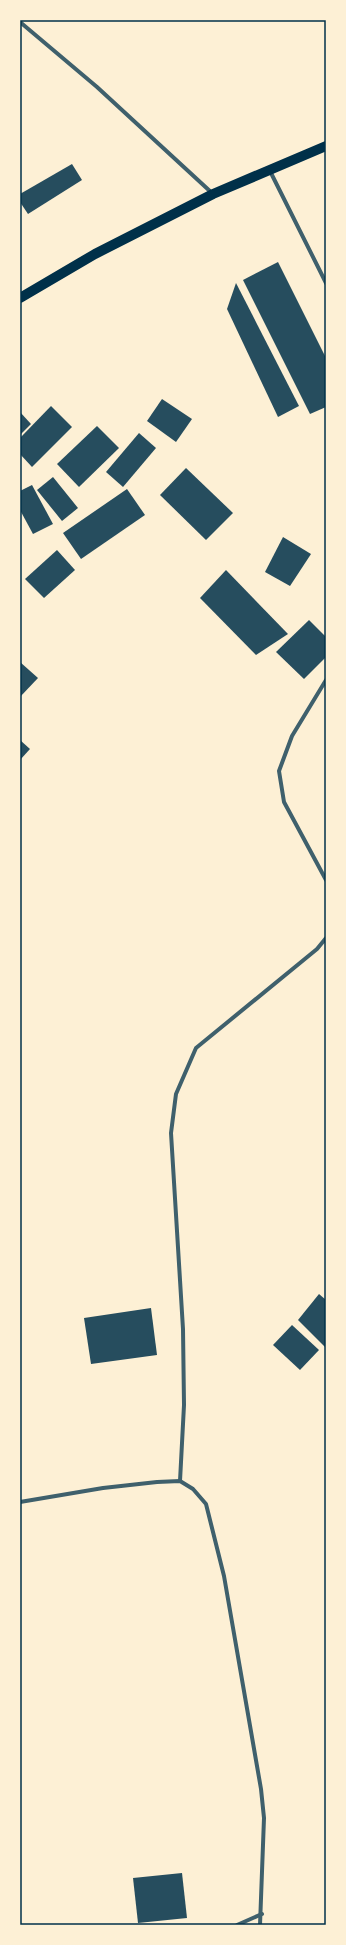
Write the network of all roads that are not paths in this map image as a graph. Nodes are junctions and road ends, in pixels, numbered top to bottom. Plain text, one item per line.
1 (20, 22) edge
2 (326, 146) edge
3 (270, 170) junction
4 (213, 194) junction
5 (326, 283) edge
6 (20, 298) edge
7 (326, 680) edge
8 (326, 880) edge
9 (326, 938) edge
10 (180, 1481) junction
11 (20, 1502) edge
12 (262, 1914) junction
13 (237, 1925) edge
14 (260, 1925) edge

1 - 4 street
2 - 3 main road
3 - 4 main road
3 - 5 street
4 - 6 main road
7 - 8 street
9 - 10 street
10 - 11 street
10 - 12 street
12 - 13 street
12 - 14 street

